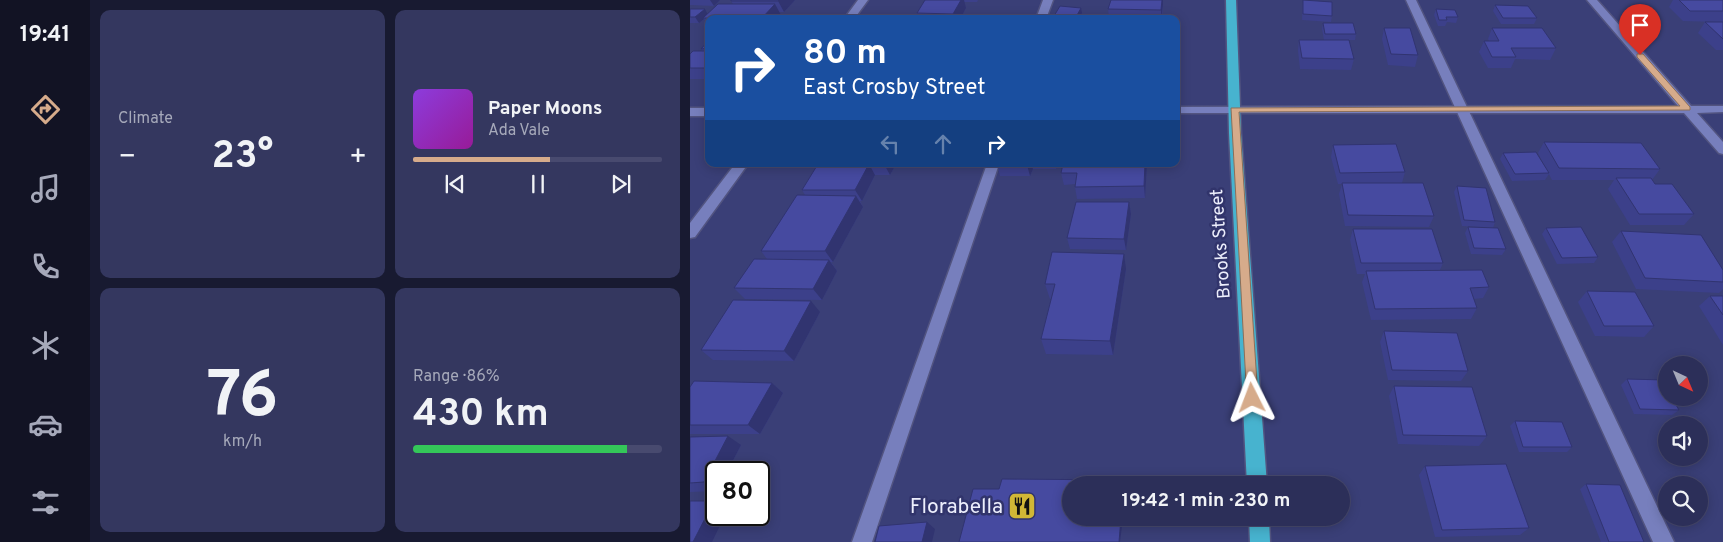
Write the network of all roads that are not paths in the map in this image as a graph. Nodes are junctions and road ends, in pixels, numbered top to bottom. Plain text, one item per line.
1 (863, 0) edge
2 (1048, 0) edge
3 (1231, 0) edge
4 (1411, 0) edge
5 (1592, 0) edge
6 (852, 15) edge
7 (1042, 15) edge
8 (1687, 108) junction
9 (1464, 109) junction
10 (1723, 109) edge
11 (1180, 110) edge
12 (1234, 110) junction
13 (690, 112) edge
14 (705, 112) edge
15 (1723, 150) edge
16 (740, 167) edge
17 (992, 167) edge
18 (690, 233) edge
19 (1256, 476) edge
20 (1259, 526) edge
21 (862, 542) edge
22 (1260, 542) edge
23 (1664, 542) edge

1 - 6 street
2 - 7 street
3 - 12 highway, Brooks Street
4 - 9 street
5 - 8 street
8 - 9 street
8 - 10 street
8 - 15 street
9 - 12 street
9 - 23 street
11 - 12 street
12 - 19 highway, Brooks Street
13 - 14 street
16 - 18 street
17 - 21 street
20 - 22 highway

